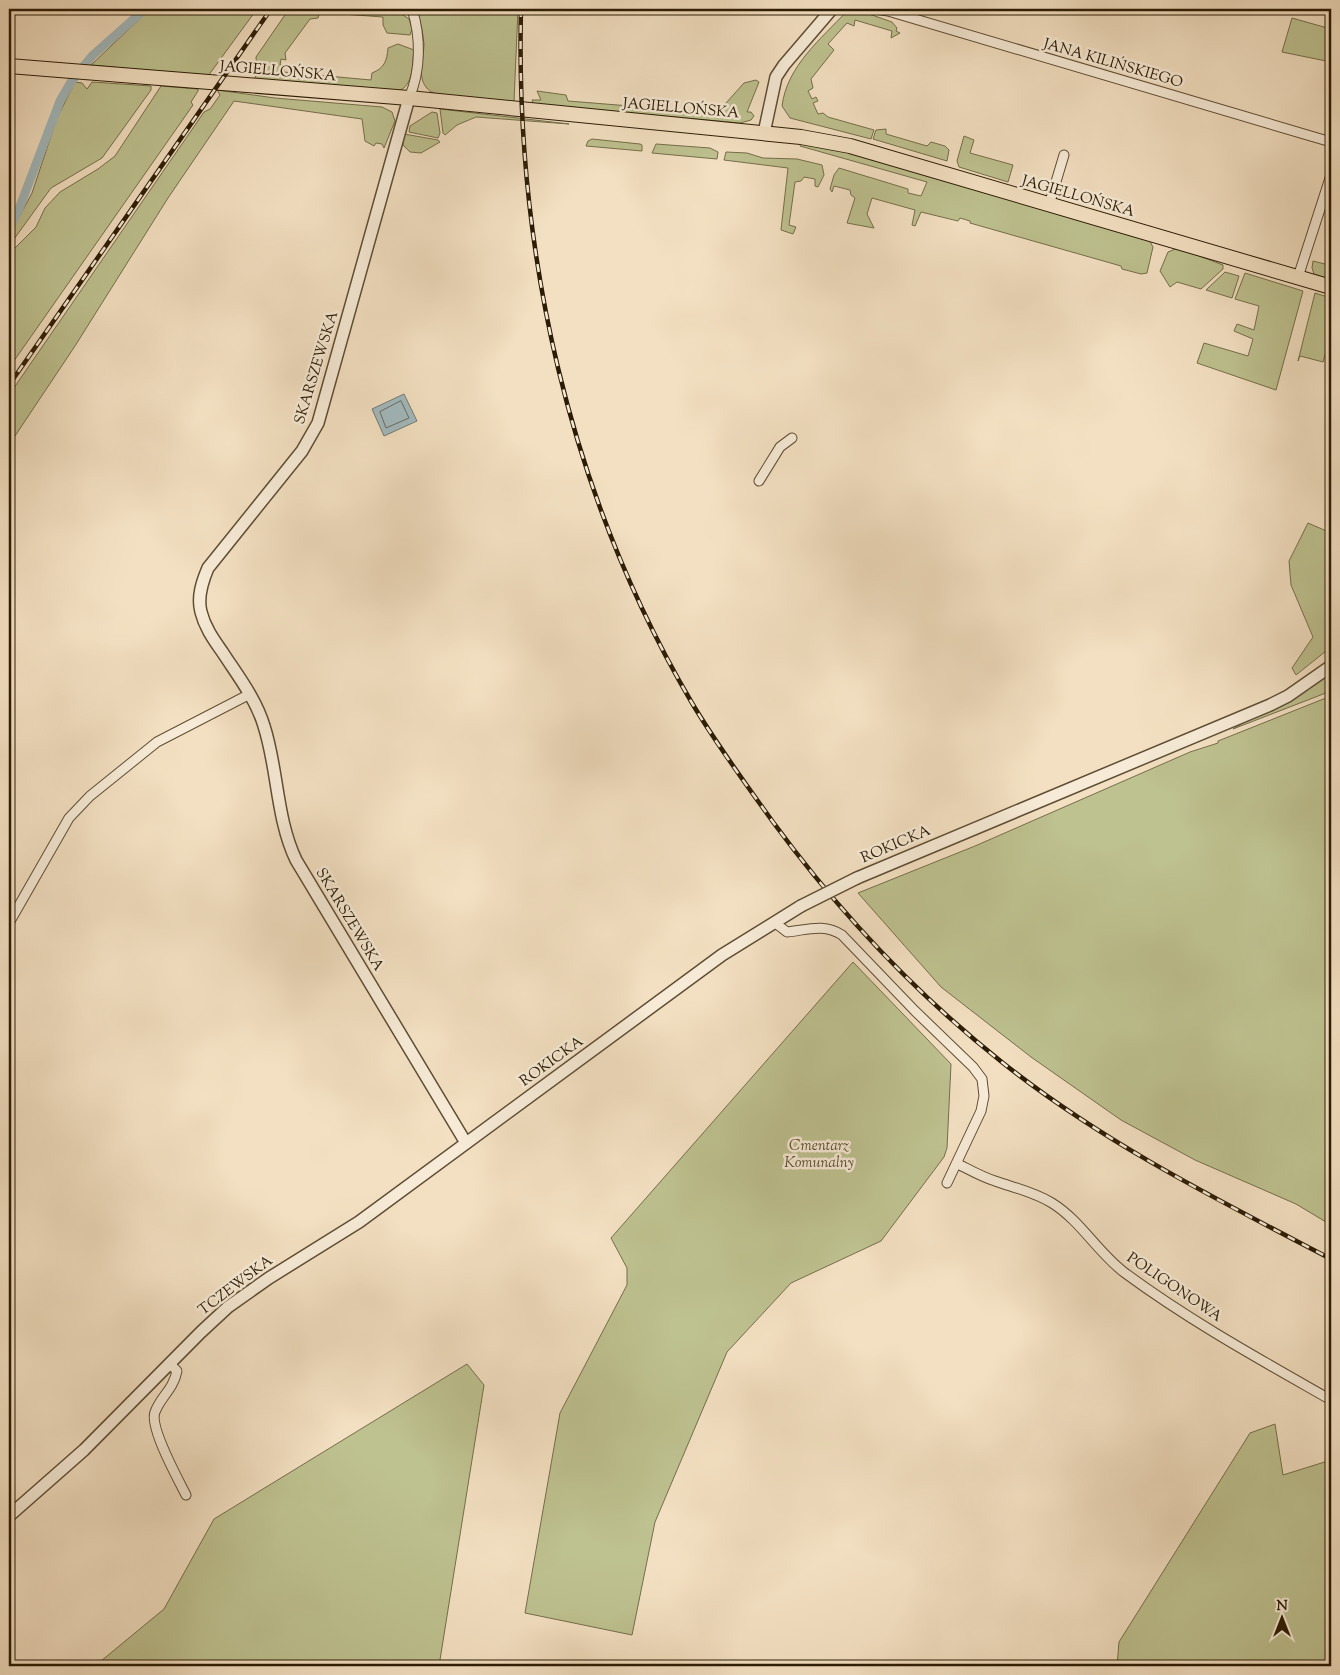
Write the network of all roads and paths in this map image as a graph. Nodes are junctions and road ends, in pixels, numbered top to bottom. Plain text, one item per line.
1 (412, 9) edge
2 (832, 9) edge
3 (874, 9) edge
4 (887, 10) edge
5 (9, 66) edge
6 (409, 98) junction
7 (764, 133) junction
8 (1331, 142) edge
9 (1064, 155) dead end
10 (1331, 175) edge
11 (1049, 205) junction
12 (1298, 277) junction
13 (1331, 287) edge
14 (792, 438) dead end
15 (759, 481) dead end
16 (1331, 666) edge
17 (250, 694) junction
18 (774, 922) junction
19 (9, 923) edge
20 (507, 1113) joint
21 (466, 1144) junction
22 (958, 1164) junction
23 (947, 1183) dead end
24 (170, 1364) junction
25 (1331, 1400) edge
26 (186, 1495) dead end
27 (9, 1516) edge

1 - 6 street
2 - 7 street
3 - 4 street, JANA KILIŃSKIEGO
4 - 8 street, JANA KILIŃSKIEGO
5 - 6 main road, JAGIELLOŃSKA
6 - 7 main road, JAGIELLOŃSKA
6 - 17 street, SKARSZEWSKA
7 - 11 main road, JAGIELLOŃSKA
9 - 11 street
10 - 12 street
11 - 12 main road, JAGIELLOŃSKA
12 - 13 main road, JAGIELLOŃSKA
14 - 15 street
16 - 18 street, ROKICKA, bridge
17 - 19 street
17 - 21 street, SKARSZEWSKA
18 - 20 street, ROKICKA
18 - 22 street
20 - 21 street, TCZEWSKA
21 - 24 street, TCZEWSKA
22 - 23 street
22 - 25 street, POLIGONOWA
24 - 26 street
24 - 27 street, TCZEWSKA

